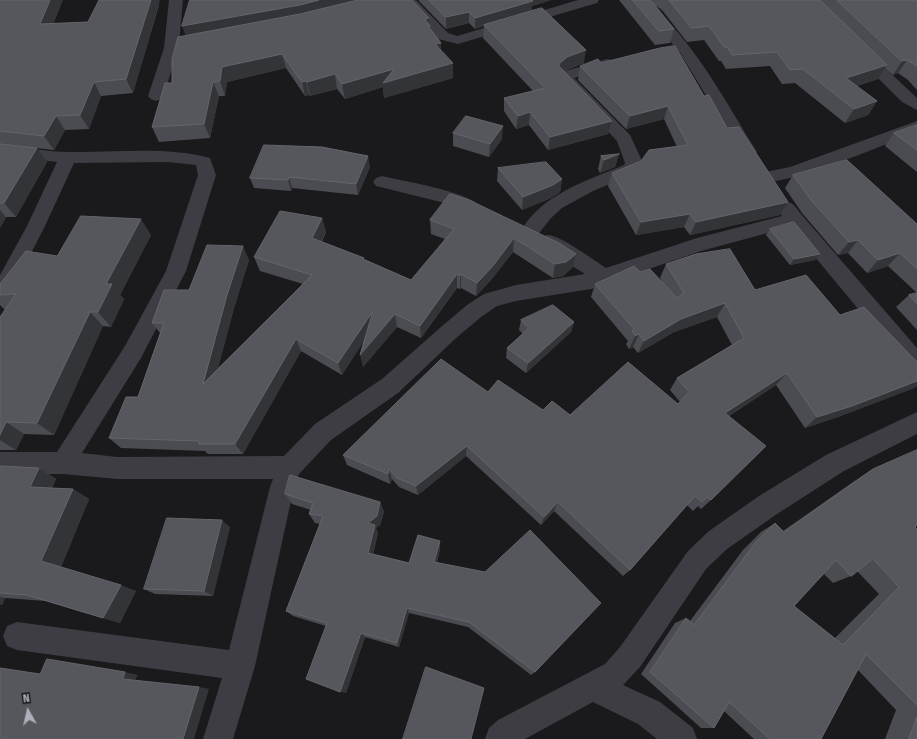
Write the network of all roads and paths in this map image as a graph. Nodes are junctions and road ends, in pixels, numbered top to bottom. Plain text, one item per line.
1 (176, 0) edge
2 (409, 0) edge
3 (592, 0) edge
4 (638, 0) edge
5 (216, 41) edge
6 (852, 44) edge
7 (170, 51) junction
8 (619, 61) edge
9 (156, 96) dead end
10 (912, 102) edge
11 (917, 126) edge
12 (0, 150) edge
13 (68, 158) junction
14 (793, 172) junction
15 (766, 177) junction
16 (382, 182) dead end
17 (781, 200) junction
18 (487, 214) edge
19 (794, 219) junction
20 (604, 277) junction
21 (0, 294) edge
22 (917, 363) edge
23 (917, 422) edge
24 (0, 463) edge
25 (63, 463) junction
26 (290, 467) junction
27 (17, 636) dead end
28 (240, 666) junction
29 (592, 686) junction
30 (218, 739) edge
31 (500, 739) edge
32 (682, 739) edge

1 - 7 street
2 - 3 street
4 - 15 street
5 - 7 street
6 - 10 street
7 - 9 street
8 - 20 street
10 - 11 street
11 - 14 street
12 - 13 street
13 - 21 street
13 - 25 street
14 - 15 street
14 - 17 street
15 - 17 street
16 - 18 street
17 - 19 street
19 - 20 street
19 - 22 street
20 - 26 street
23 - 29 street
24 - 25 street
25 - 26 street
26 - 28 street
27 - 28 street
28 - 30 street
29 - 31 street
29 - 32 street

